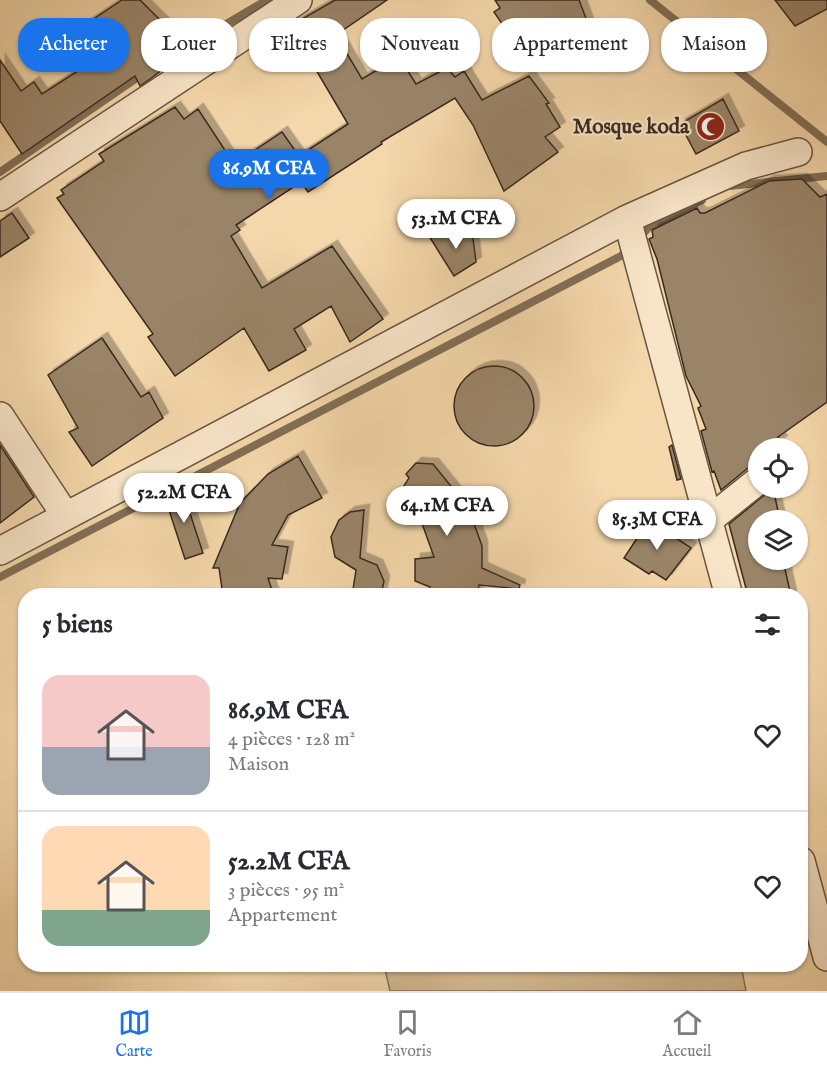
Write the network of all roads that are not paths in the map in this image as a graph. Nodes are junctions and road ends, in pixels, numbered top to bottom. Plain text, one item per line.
1 (297, 0) edge
2 (798, 152) dead end
3 (0, 197) edge
4 (627, 219) junction
5 (0, 416) edge
6 (748, 489) edge
7 (65, 515) junction
8 (709, 520) junction
9 (0, 551) edge
10 (727, 588) edge
11 (808, 887) edge
12 (827, 957) edge

1 - 3 street
2 - 4 street
4 - 7 street
4 - 8 street
5 - 7 street
6 - 8 street
7 - 9 street
8 - 10 street
11 - 12 street

